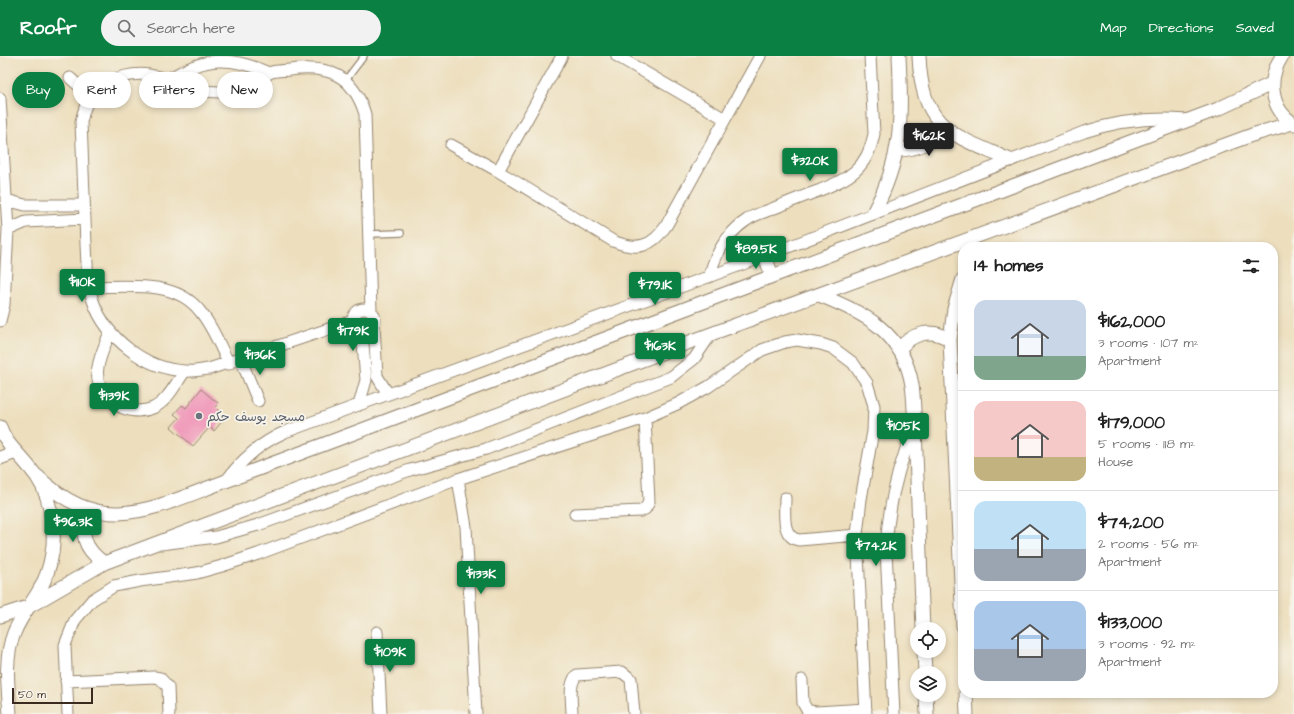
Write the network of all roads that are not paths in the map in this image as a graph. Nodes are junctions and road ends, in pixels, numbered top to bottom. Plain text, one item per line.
1 (364, 56) edge
2 (562, 56) edge
3 (618, 56) edge
4 (760, 56) edge
5 (870, 56) edge
6 (899, 56) edge
7 (919, 56) edge
8 (1270, 56) edge
9 (1282, 56) edge
10 (216, 58) edge
11 (1275, 70) junction
12 (179, 72) edge
13 (268, 72) edge
14 (273, 73) edge
15 (70, 78) dead end
16 (73, 81) edge
17 (345, 81) junction
18 (1273, 83) junction
19 (0, 98) edge
20 (84, 108) edge
21 (725, 119) junction
22 (1186, 120) junction
23 (1293, 124) edge
24 (946, 128) junction
25 (451, 145) dead end
26 (897, 150) junction
27 (1010, 160) junction
28 (498, 171) junction
29 (6, 200) junction
30 (84, 205) junction
31 (874, 213) junction
32 (85, 219) junction
33 (8, 230) junction
34 (401, 233) dead end
35 (370, 234) junction
36 (982, 234) junction
37 (961, 242) edge
38 (979, 242) edge
39 (958, 243) edge
40 (765, 256) junction
41 (772, 276) junction
42 (709, 277) junction
43 (89, 287) junction
44 (819, 295) junction
45 (958, 295) edge
46 (371, 311) junction
47 (0, 321) edge
48 (353, 321) junction
49 (374, 326) junction
50 (362, 331) junction
51 (110, 332) junction
52 (711, 334) junction
53 (950, 340) junction
54 (899, 350) junction
55 (241, 360) junction
56 (229, 364) junction
57 (185, 371) junction
58 (388, 394) junction
59 (258, 401) dead end
60 (359, 405) junction
61 (645, 418) junction
62 (915, 428) junction
63 (1, 431) edge
64 (16, 452) junction
65 (0, 458) edge
66 (37, 476) junction
67 (458, 479) junction
68 (226, 481) junction
69 (784, 498) dead end
70 (91, 511) junction
71 (575, 514) dead end
72 (958, 516) edge
73 (857, 535) junction
74 (152, 545) junction
75 (104, 563) junction
76 (28, 607) junction
77 (0, 616) edge
78 (923, 622) edge
79 (377, 632) dead end
80 (4, 656) edge
81 (802, 680) dead end
82 (66, 681) junction
83 (966, 698) edge
84 (926, 702) edge
85 (866, 711) edge
86 (10, 714) edge
87 (68, 714) edge
88 (169, 714) edge
89 (381, 714) edge
90 (476, 714) edge
91 (572, 714) edge
92 (634, 714) edge
93 (894, 714) edge
94 (927, 714) edge
95 (967, 714) edge

1 - 17 lane
2 - 28 street
3 - 21 street
4 - 21 street
5 - 42 street
6 - 26 street
7 - 24 street
8 - 11 street
9 - 11 street
10 - 12 street
10 - 13 street
11 - 18 street
14 - 17 street
15 - 16 street
17 - 35 street
18 - 22 street
18 - 23 street
19 - 29 street
20 - 30 street
21 - 28 street
22 - 27 street
22 - 41 street
23 - 36 street
24 - 26 street
24 - 27 street
25 - 28 street
26 - 31 street
27 - 31 street
29 - 30 street
29 - 33 street
30 - 32 street
31 - 40 street
32 - 33 street
32 - 43 street
33 - 47 street
34 - 35 lane
35 - 46 street
36 - 37 street
36 - 38 street
39 - 44 street
40 - 41 street
40 - 42 street
41 - 68 street
42 - 58 street
43 - 51 street
43 - 56 street
44 - 52 street
44 - 54 street
45 - 53 street
46 - 48 street
46 - 49 street
48 - 50 street
48 - 55 street
49 - 50 street
49 - 58 street
50 - 60 street
51 - 57 street
51 - 57 street
52 - 74 street
52 - 74 street
53 - 54 street
53 - 72 street
54 - 62 street
55 - 56 street
55 - 59 street
56 - 57 street
58 - 60 street
60 - 68 street
61 - 67 street
61 - 71 street
61 - 73 street
62 - 78 street
62 - 93 street
63 - 64 street
64 - 65 street
64 - 66 street
66 - 70 street
66 - 76 street
67 - 82 street
67 - 90 street
68 - 70 street
69 - 73 street
70 - 75 street
73 - 85 street
74 - 75 street
75 - 76 street
76 - 77 street
76 - 80 street
79 - 89 street
80 - 86 street
81 - 85 street
82 - 87 street
82 - 88 street
83 - 95 street
84 - 94 street
91 - 92 street

